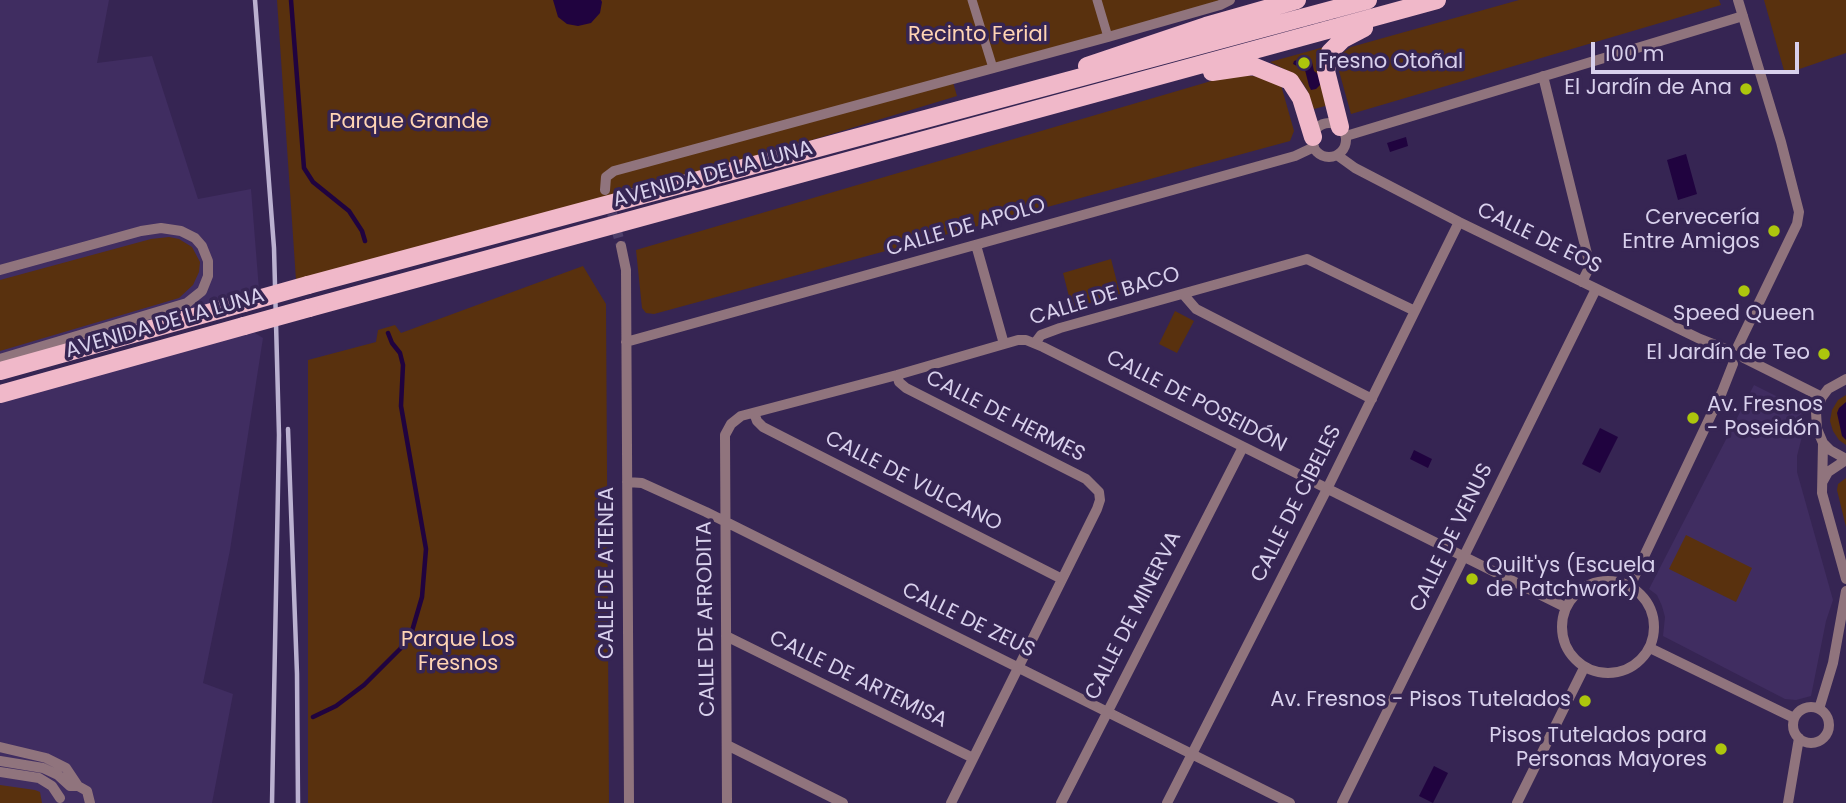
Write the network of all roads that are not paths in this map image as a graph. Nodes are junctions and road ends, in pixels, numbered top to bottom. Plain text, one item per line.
1 (972, 0) edge
2 (1097, 0) edge
3 (1230, 0) edge
4 (1297, 0) edge
5 (1368, 0) edge
6 (1437, 0) edge
7 (1738, 0) edge
8 (1251, 6) edge
9 (1395, 12) junction
10 (1743, 16) junction
11 (1108, 37) junction
12 (993, 68) junction
13 (1543, 76) junction
14 (1000, 100) junction
15 (1005, 119) junction
16 (1343, 131) junction
17 (1313, 142) junction
18 (1337, 155) junction
19 (605, 190) dead end
20 (1459, 222) junction
21 (621, 246) tunnel mouth
22 (976, 246) junction
23 (0, 270) edge
24 (1582, 282) junction
25 (1596, 289) junction
26 (1183, 294) junction
27 (1416, 311) junction
28 (626, 342) junction
29 (1035, 343) junction
30 (1004, 344) junction
31 (1733, 348) junction
32 (1744, 358) junction
33 (0, 359) edge
34 (1733, 363) junction
35 (0, 371) edge
36 (897, 375) junction
37 (1846, 379) edge
38 (0, 394) edge
39 (1822, 397) junction
40 (1372, 400) junction
41 (754, 413) junction
42 (725, 435) joint
43 (1823, 443) junction
44 (1243, 447) junction
45 (1846, 460) edge
46 (627, 482) junction
47 (1822, 484) junction
48 (1327, 489) junction
49 (725, 522) junction
50 (1464, 557) junction
51 (1062, 579) junction
52 (1846, 579) edge
53 (1630, 586) junction
54 (1846, 591) edge
55 (1565, 607) junction
56 (726, 636) junction
57 (1650, 648) junction
58 (1017, 666) junction
59 (1584, 668) junction
60 (1819, 709) junction
61 (1107, 711) junction
62 (1794, 718) junction
63 (1800, 738) junction
64 (727, 746) junction
65 (0, 747) edge
66 (1191, 755) junction
67 (973, 758) junction
68 (0, 761) edge
69 (0, 772) edge
70 (74, 786) junction
71 (59, 800) edge
72 (90, 803) edge
73 (629, 803) edge
74 (727, 803) edge
75 (843, 803) edge
76 (951, 803) edge
77 (1061, 803) edge
78 (1167, 803) edge
79 (1290, 803) edge
80 (1342, 803) edge
81 (1517, 803) edge
82 (1788, 803) edge

1 - 12 street
2 - 11 street
3 - 11 street
4 - 8 main road
5 - 14 main road, AVENIDA DE LA LUNA
6 - 9 main road, AVENIDA DE LA LUNA
7 - 10 street
8 - 14 main road
9 - 15 main road, AVENIDA DE LA LUNA
9 - 16 main road
10 - 13 street
10 - 31 street
11 - 12 street
12 - 19 street
13 - 16 street
13 - 24 street
14 - 35 main road, AVENIDA DE LA LUNA, bridge
15 - 17 main road
15 - 38 main road, AVENIDA DE LA LUNA, bridge
16 - 17 street
16 - 18 street
17 - 18 street
17 - 22 street, CALLE DE APOLO
18 - 20 street, CALLE DE EOS
20 - 24 street, CALLE DE EOS
20 - 27 street, CALLE DE CIBELES
21 - 28 street, CALLE DE ATENEA
22 - 28 street, CALLE DE APOLO
22 - 30 street
23 - 33 street
24 - 25 street, CALLE DE EOS
25 - 31 street, CALLE DE EOS
25 - 50 street, CALLE DE VENUS
26 - 27 street, CALLE DE BACO
26 - 29 street, CALLE DE BACO
26 - 40 street
27 - 40 street, CALLE DE CIBELES
28 - 46 street, CALLE DE ATENEA
29 - 30 street, CALLE DE BACO
29 - 44 street, CALLE DE POSEIDÓN
30 - 36 street, CALLE DE BACO
31 - 32 street
31 - 34 street
32 - 34 street
32 - 39 street
34 - 53 street
36 - 41 street, CALLE DE BACO
36 - 51 street, CALLE DE HERMES
37 - 39 street
39 - 43 street
40 - 48 street, CALLE DE CIBELES
41 - 42 street, CALLE DE BACO
41 - 51 street, CALLE DE VULCANO
42 - 49 street, CALLE DE AFRODITA
43 - 45 street
43 - 47 street
44 - 48 street, CALLE DE POSEIDÓN
44 - 61 street, CALLE DE MINERVA
45 - 47 street
46 - 49 street, CALLE DE ZEUS
46 - 73 street, CALLE DE ATENEA
47 - 52 street
48 - 50 street, CALLE DE POSEIDÓN
48 - 66 street, CALLE DE CIBELES
49 - 56 street, CALLE DE AFRODITA
49 - 58 street, CALLE DE ZEUS
50 - 55 street, CALLE DE POSEIDÓN
50 - 80 street, CALLE DE VENUS
51 - 58 street
53 - 55 street
53 - 57 street
54 - 60 street
55 - 59 street
56 - 64 street, CALLE DE AFRODITA
56 - 67 street, CALLE DE ARTEMISA
57 - 59 street
57 - 62 street
58 - 61 street, CALLE DE ZEUS
58 - 67 street
59 - 81 street
60 - 62 street
60 - 63 street
61 - 66 street, CALLE DE ZEUS
61 - 77 street, CALLE DE MINERVA
62 - 63 street
63 - 82 street
64 - 74 street, CALLE DE AFRODITA
64 - 75 street
65 - 70 street
66 - 78 street, CALLE DE CIBELES
66 - 79 street, CALLE DE ZEUS
67 - 76 street
68 - 70 street
69 - 71 street
70 - 71 street
70 - 72 street

